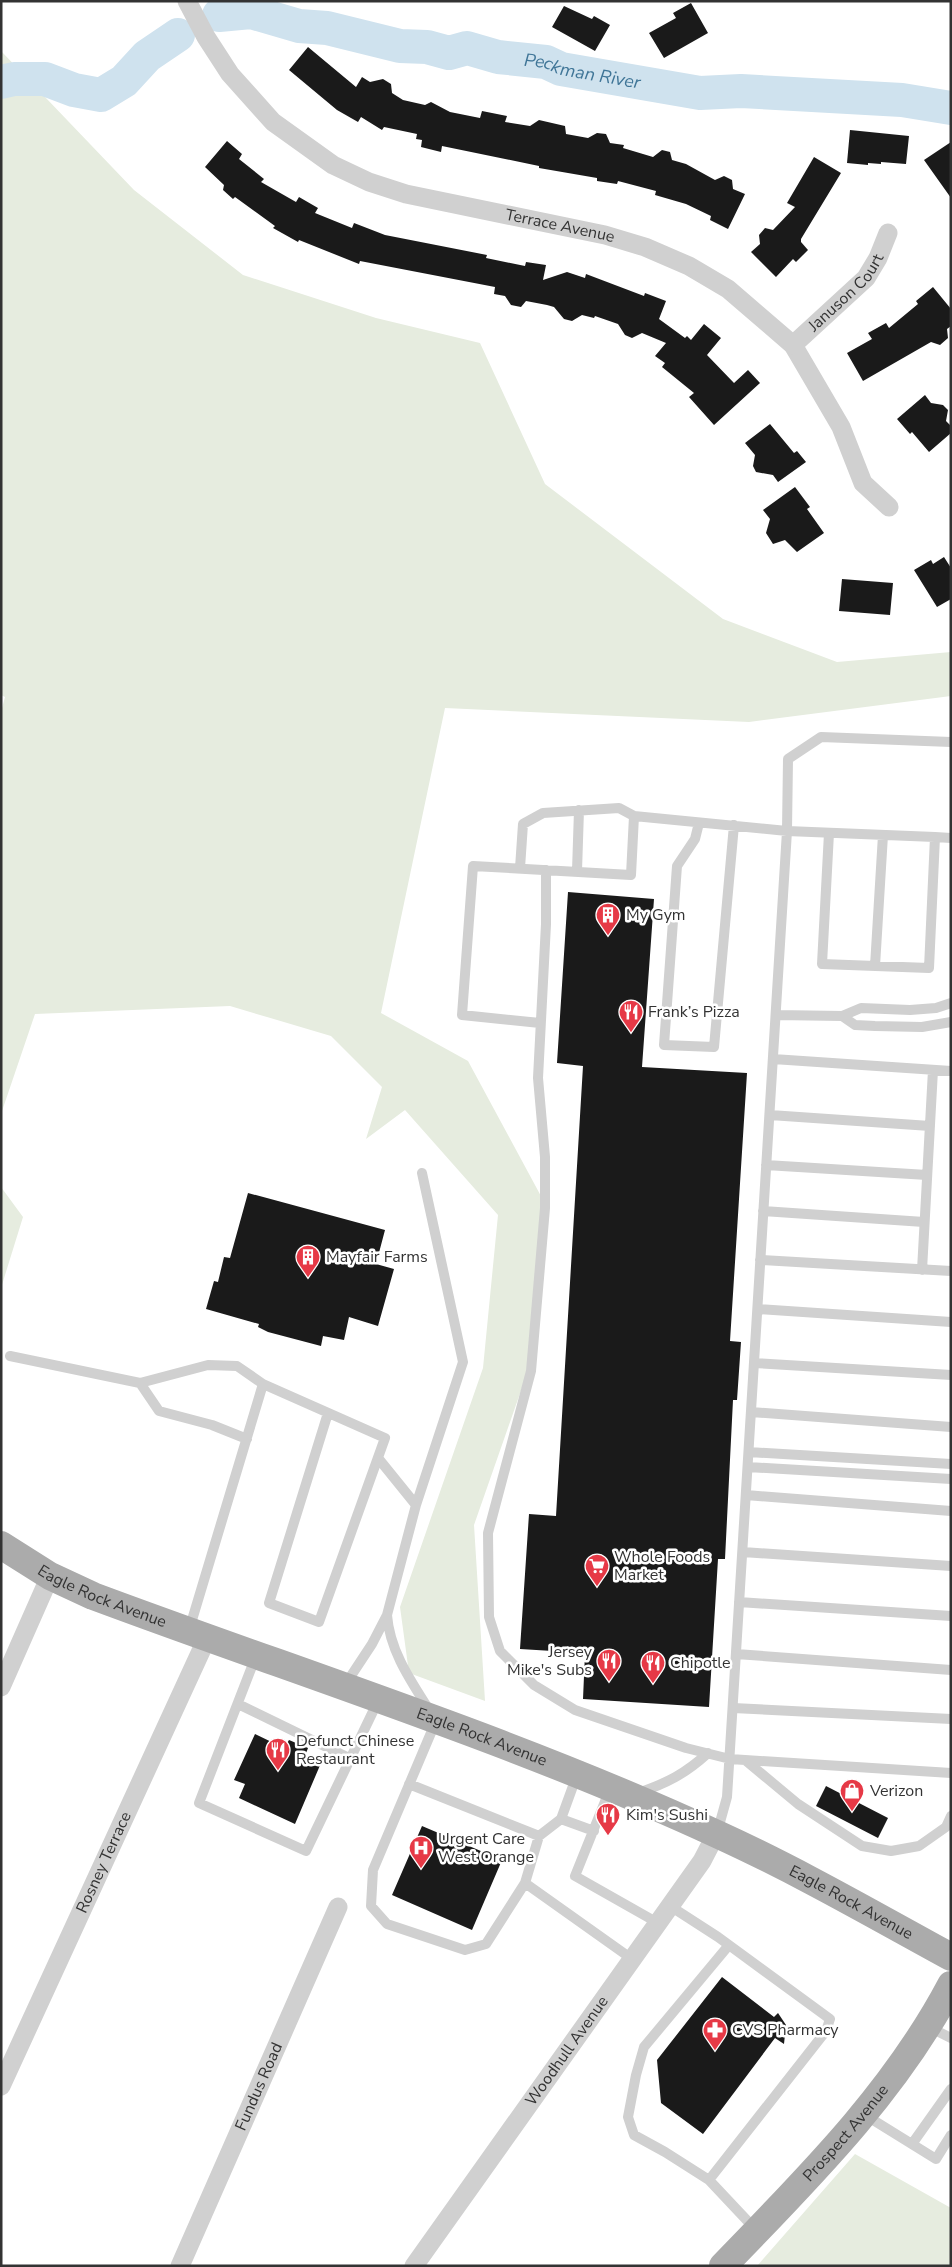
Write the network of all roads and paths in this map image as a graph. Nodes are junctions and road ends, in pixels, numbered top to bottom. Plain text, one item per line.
1 (188, 1) edge
2 (888, 233) dead end
3 (793, 345) junction
4 (889, 507) dead end
5 (951, 742) edge
6 (579, 810) junction
7 (634, 816) junction
8 (699, 823) junction
9 (734, 825) junction
10 (788, 831) junction
11 (829, 833) junction
12 (883, 835) junction
13 (934, 837) junction
14 (951, 838) edge
15 (520, 868) junction
16 (546, 870) junction
17 (577, 871) junction
18 (875, 966) junction
19 (951, 1003) edge
20 (776, 1015) junction
21 (842, 1016) junction
22 (951, 1022) edge
23 (540, 1023) junction
24 (772, 1059) junction
25 (933, 1070) junction
26 (951, 1071) edge
27 (770, 1115) junction
28 (930, 1126) junction
29 (766, 1165) junction
30 (422, 1173) dead end
31 (927, 1175) junction
32 (763, 1211) junction
33 (924, 1222) junction
34 (760, 1260) junction
35 (922, 1270) junction
36 (951, 1271) edge
37 (758, 1308) junction
38 (951, 1322) edge
39 (10, 1356) dead end
40 (754, 1363) junction
41 (951, 1375) edge
42 (140, 1383) junction
43 (263, 1384) junction
44 (751, 1412) junction
45 (328, 1413) junction
46 (951, 1427) edge
47 (247, 1439) junction
48 (749, 1452) junction
49 (378, 1458) junction
50 (951, 1464) edge
51 (748, 1467) junction
52 (951, 1479) edge
53 (746, 1495) junction
54 (416, 1505) junction
55 (951, 1511) edge
56 (1, 1545) edge
57 (742, 1552) junction
58 (951, 1566) edge
59 (50, 1576) junction
60 (739, 1602) junction
61 (387, 1615) junction
62 (951, 1616) edge
63 (198, 1635) junction
64 (736, 1654) junction
65 (256, 1655) junction
66 (951, 1670) edge
67 (1, 1687) edge
68 (344, 1687) junction
69 (378, 1700) junction
70 (238, 1704) junction
71 (733, 1708) junction
72 (951, 1719) edge
73 (436, 1721) junction
74 (708, 1753) junction
75 (349, 1758) junction
76 (730, 1759) junction
77 (745, 1760) junction
78 (951, 1773) edge
79 (577, 1774) junction
80 (409, 1784) junction
81 (619, 1792) junction
82 (951, 1816) edge
83 (560, 1819) junction
84 (594, 1831) junction
85 (716, 1834) junction
86 (539, 1836) junction
87 (525, 1882) junction
88 (670, 1906) junction
89 (338, 1907) dead end
90 (658, 1923) junction
91 (729, 1944) junction
92 (951, 1957) edge
93 (632, 1959) junction
94 (951, 1985) edge
95 (926, 2026) junction
96 (951, 2038) edge
97 (1, 2086) edge
98 (951, 2089) edge
99 (864, 2114) junction
100 (951, 2135) edge
101 (912, 2144) junction
102 (709, 2180) junction
103 (757, 2230) junction
104 (180, 2266) edge
105 (414, 2266) edge
106 (723, 2266) edge

1 - 3 street, Terrace Avenue
2 - 3 street, Januson Court
3 - 4 street, Terrace Avenue
5 - 10 lane
6 - 7 lane
6 - 15 lane
6 - 17 lane
7 - 8 lane
7 - 17 lane
8 - 9 lane
8 - 9 lane
9 - 10 lane
10 - 11 lane
10 - 20 lane
11 - 12 lane
11 - 18 lane
12 - 13 lane
12 - 18 lane
13 - 14 lane
13 - 18 lane
15 - 16 lane
15 - 23 lane
16 - 17 lane
16 - 23 lane
19 - 21 lane
20 - 21 lane
20 - 24 lane
21 - 22 lane
23 - 74 lane
24 - 25 lane
24 - 27 lane
25 - 26 lane
25 - 28 lane
27 - 28 lane
27 - 29 lane
28 - 31 lane
29 - 31 lane
29 - 32 lane
30 - 54 lane
31 - 33 lane
32 - 33 lane
32 - 34 lane
33 - 35 lane
34 - 35 lane
34 - 37 lane
35 - 36 lane
37 - 38 lane
37 - 40 lane
39 - 42 lane
40 - 41 lane
40 - 44 lane
42 - 43 lane
42 - 47 lane
43 - 45 lane
43 - 47 lane
44 - 46 lane
44 - 48 lane
45 - 49 lane
45 - 49 lane
47 - 63 lane
48 - 50 lane
48 - 51 lane
49 - 54 lane
51 - 52 lane
51 - 53 lane
53 - 55 lane
53 - 57 lane
54 - 61 lane
56 - 59 main road, Eagle Rock Avenue
57 - 58 lane
57 - 60 lane
59 - 63 main road, Eagle Rock Avenue
59 - 67 street
60 - 62 lane
60 - 64 lane
61 - 68 lane
61 - 73 lane
63 - 65 main road, Eagle Rock Avenue
63 - 97 street, Rosney Terrace
64 - 66 lane
64 - 71 lane
65 - 68 main road, Eagle Rock Avenue
65 - 70 lane
68 - 69 main road, Eagle Rock Avenue
69 - 73 main road, Eagle Rock Avenue
69 - 75 lane
70 - 75 lane
70 - 75 lane
71 - 72 lane
71 - 76 lane
73 - 79 main road, Eagle Rock Avenue
73 - 80 lane
74 - 76 lane
74 - 81 lane
76 - 77 lane
76 - 85 lane
77 - 78 lane
77 - 82 lane
79 - 81 main road, Eagle Rock Avenue
79 - 83 lane
80 - 86 lane
80 - 87 lane
81 - 84 lane
81 - 85 main road, Eagle Rock Avenue
83 - 84 lane
83 - 86 lane
84 - 90 lane
85 - 88 street, Woodhull Avenue
85 - 92 main road, Eagle Rock Avenue
86 - 87 lane
87 - 93 lane
88 - 90 street, Woodhull Avenue
88 - 91 lane
89 - 104 street, Fundus Road
90 - 93 street, Woodhull Avenue
91 - 102 lane
91 - 102 lane
93 - 105 street, Woodhull Avenue
94 - 95 main road, Prospect Avenue
95 - 96 lane
95 - 99 main road, Prospect Avenue
98 - 101 lane
99 - 101 lane
99 - 103 main road, Prospect Avenue
100 - 101 lane
102 - 103 lane
103 - 106 main road, Prospect Avenue

